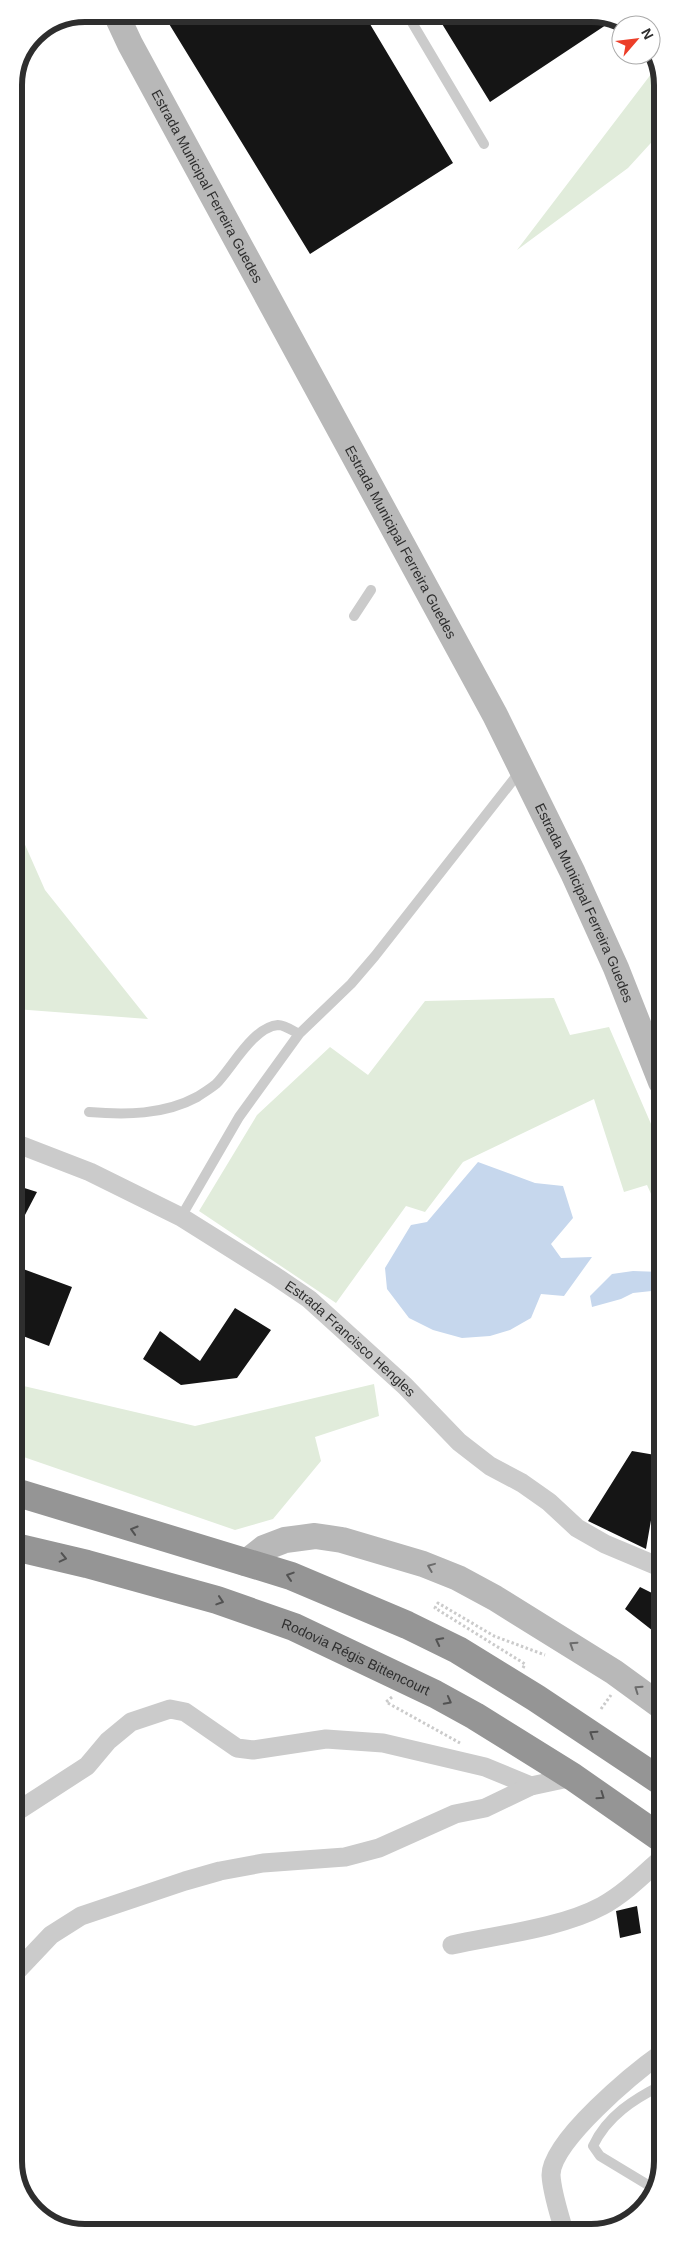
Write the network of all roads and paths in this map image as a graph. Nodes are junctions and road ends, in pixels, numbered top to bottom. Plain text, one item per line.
1 (120, 22) edge
2 (412, 23) edge
3 (484, 144) dead end
4 (370, 590) dead end
5 (354, 616) dead end
6 (522, 769) junction
7 (299, 1034) junction
8 (654, 1064) edge
9 (89, 1112) dead end
10 (22, 1146) edge
11 (181, 1216) junction
12 (22, 1494) edge
13 (22, 1549) edge
14 (245, 1563) junction
15 (654, 1565) edge
16 (435, 1608) dead end
17 (552, 1658) dead end
18 (654, 1701) edge
19 (654, 1776) edge
20 (573, 1777) junction
21 (531, 1786) junction
22 (22, 1808) edge
23 (654, 1833) edge
24 (654, 1865) edge
25 (452, 1945) dead end
26 (22, 1966) edge
27 (654, 2059) edge
28 (654, 2090) edge
29 (649, 2185) edge
30 (562, 2224) edge

1 - 6 street, Estrada Municipal Ferreira Guedes
2 - 3 lane
4 - 5 lane
6 - 7 lane
6 - 8 street, Estrada Municipal Ferreira Guedes
7 - 9 lane
7 - 11 lane
10 - 11 street, Estrada Francisco Hengles
11 - 15 street, Estrada Francisco Hengles
14 -> 12 highway
13 -> 20 highway, Rodovia Régis Bittencourt
18 -> 14 street
19 -> 14 highway
16 - 17 path
20 - 21 street
20 -> 23 highway, Rodovia Régis Bittencourt
21 - 22 street
21 - 26 street
24 - 25 street
27 - 30 street
28 - 29 lane

